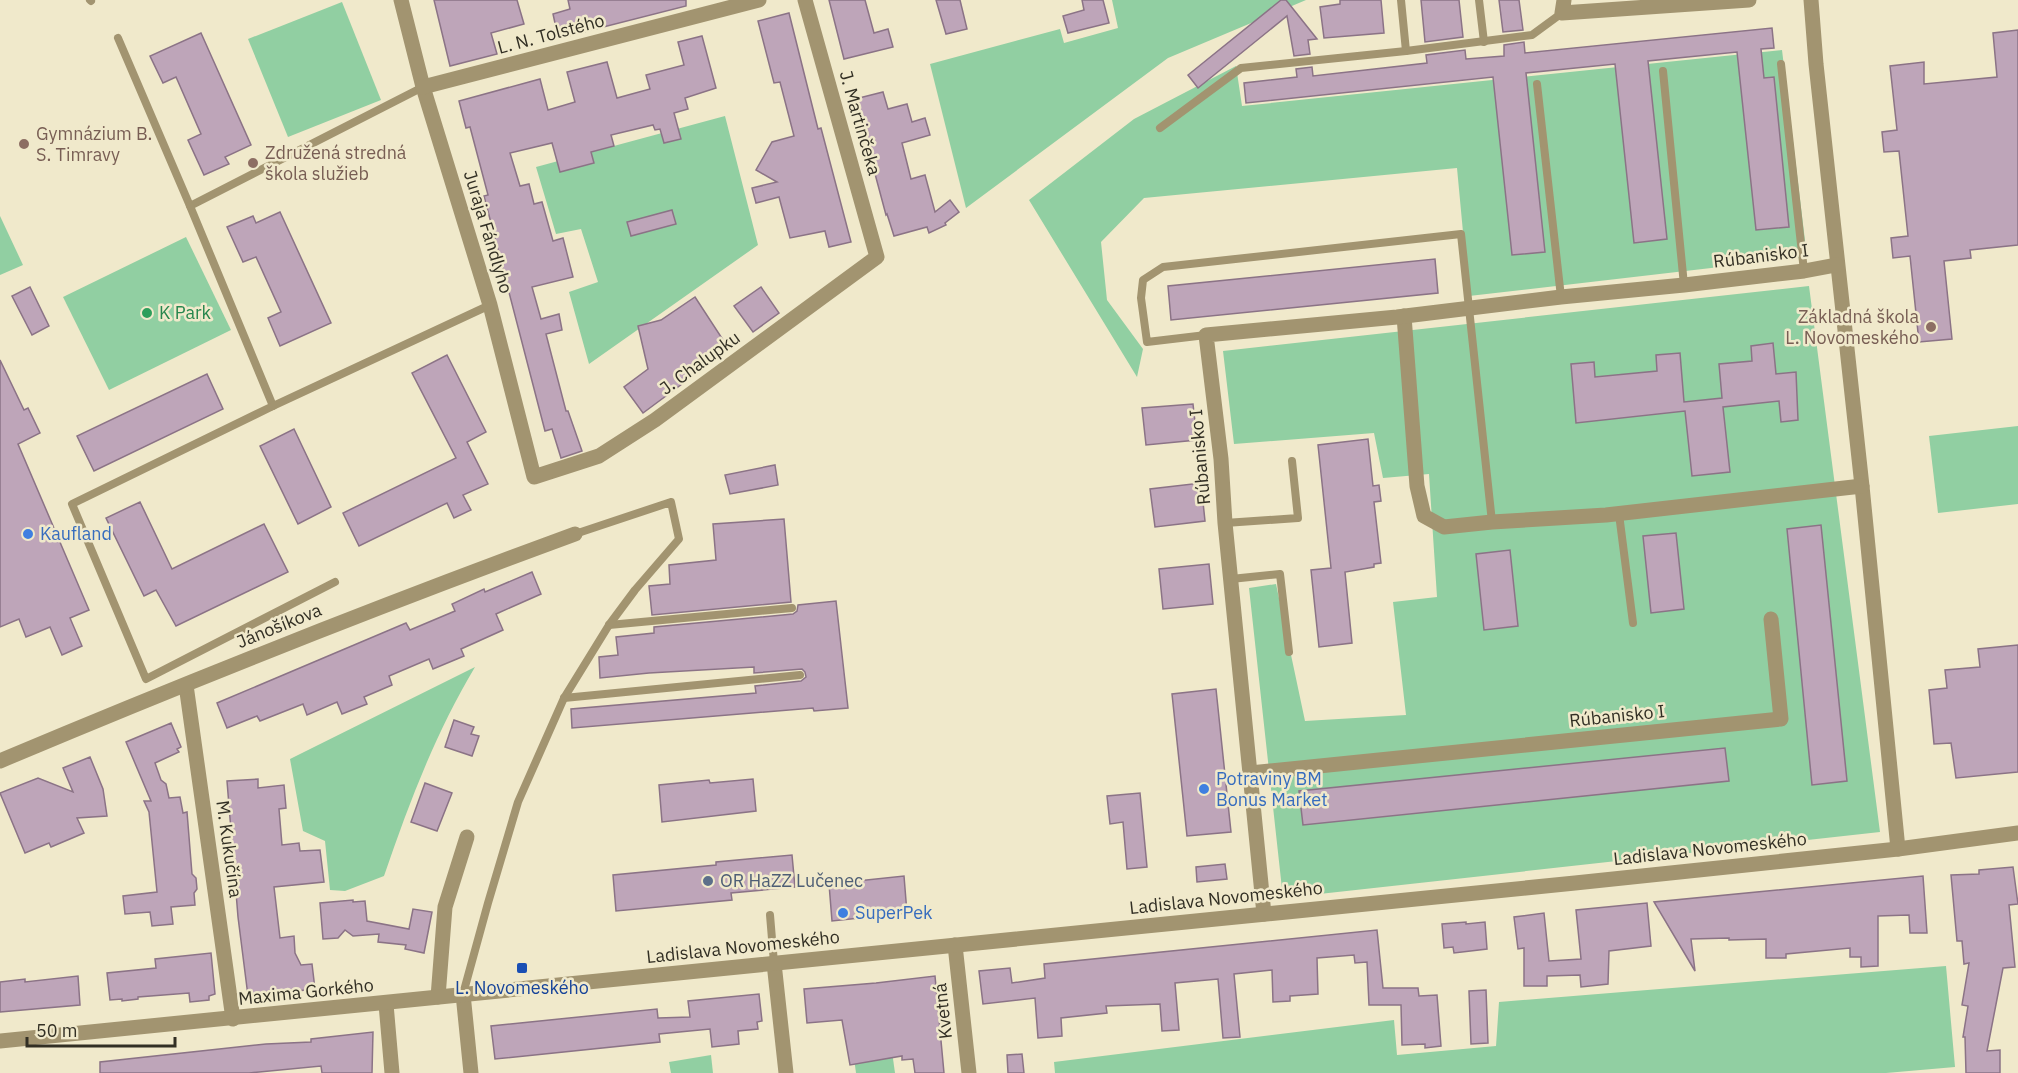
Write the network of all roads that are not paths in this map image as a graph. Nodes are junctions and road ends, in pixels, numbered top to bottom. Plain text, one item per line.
1 (401, 0) edge
2 (759, 0) edge
3 (805, 0) edge
4 (1401, 0) edge
5 (1479, 0) edge
6 (1749, 0) edge
7 (1811, 0) edge
8 (1563, 7) edge
9 (118, 39) dead end
10 (1484, 42) junction
11 (1406, 51) junction
12 (1780, 64) dead end
13 (1663, 70) dead end
14 (1538, 84) dead end
15 (423, 87) junction
16 (1160, 128) dead end
17 (190, 206) junction
18 (878, 257) joint
19 (1836, 265) junction
20 (1804, 271) junction
21 (1684, 285) junction
22 (1561, 297) junction
23 (490, 305) junction
24 (1470, 308) junction
25 (1404, 316) junction
26 (1206, 335) junction
27 (273, 406) junction
28 (1292, 461) dead end
29 (534, 477) joint
30 (1862, 486) junction
31 (1612, 515) junction
32 (1492, 522) junction
33 (1225, 523) junction
34 (575, 534) joint
35 (1231, 579) junction
36 (335, 582) dead end
37 (792, 608) dead end
38 (1771, 619) dead end
39 (1633, 624) dead end
40 (609, 625) junction
41 (1289, 652) dead end
42 (800, 675) dead end
43 (186, 685) junction
44 (564, 698) junction
45 (0, 761) edge
46 (1250, 773) junction
47 (2018, 833) edge
48 (467, 837) dead end
49 (1898, 849) junction
50 (1264, 914) junction
51 (770, 915) dead end
52 (955, 945) junction
53 (774, 963) junction
54 (463, 994) junction
55 (438, 997) junction
56 (386, 1004) junction
57 (233, 1019) junction
58 (0, 1041) edge
59 (392, 1073) edge
60 (471, 1073) edge
61 (786, 1073) edge
62 (969, 1073) edge

1 - 15 street, Juraja Fándlyho
2 - 15 street, L. N. Tolstého
3 - 18 street, J. Martinčeka
4 - 11 lane
5 - 10 lane
6 - 8 street
7 - 19 street, Rúbanisko I
8 - 10 lane
9 - 17 lane
10 - 11 lane
11 - 16 lane
12 - 20 lane
13 - 21 lane
14 - 22 lane
15 - 17 lane
15 - 23 street, Juraja Fándlyho
17 - 27 lane
18 - 29 street, J. Chalupku
19 - 20 street, Rúbanisko I
19 - 30 street, Rúbanisko I
20 - 21 street, Rúbanisko I
21 - 22 street, Rúbanisko I
22 - 24 street, Rúbanisko I
23 - 27 lane
23 - 29 street, Juraja Fándlyho
24 - 25 street, Rúbanisko I
24 - 26 lane
24 - 32 lane
25 - 26 street, Rúbanisko I
25 - 32 street
26 - 33 street, Rúbanisko I
27 - 36 lane
28 - 33 lane
30 - 31 street
30 - 49 street, Rúbanisko I
31 - 32 street
31 - 39 lane
33 - 35 street, Rúbanisko I
34 - 40 lane
34 - 43 street, Jánošíkova
35 - 41 lane
35 - 46 street, Rúbanisko I
37 - 40 lane
38 - 46 street, Rúbanisko I
40 - 44 lane
42 - 44 lane
43 - 45 street, Jánošíkova
43 - 57 street, M. Kukučína
44 - 54 lane
46 - 50 street, Rúbanisko I
47 - 49 street, Ladislava Novomeského
48 - 55 street
49 - 50 street, Ladislava Novomeského
50 - 52 street, Ladislava Novomeského
51 - 53 lane
52 - 53 street, Ladislava Novomeského
52 - 62 street, Kvetná
53 - 54 street, Ladislava Novomeského
53 - 61 street
54 - 55 street, Ladislava Novomeského
54 - 60 street
55 - 56 street, Maxima Gorkého
56 - 57 street, Maxima Gorkého
56 - 59 street
57 - 58 street, Maxima Gorkého

